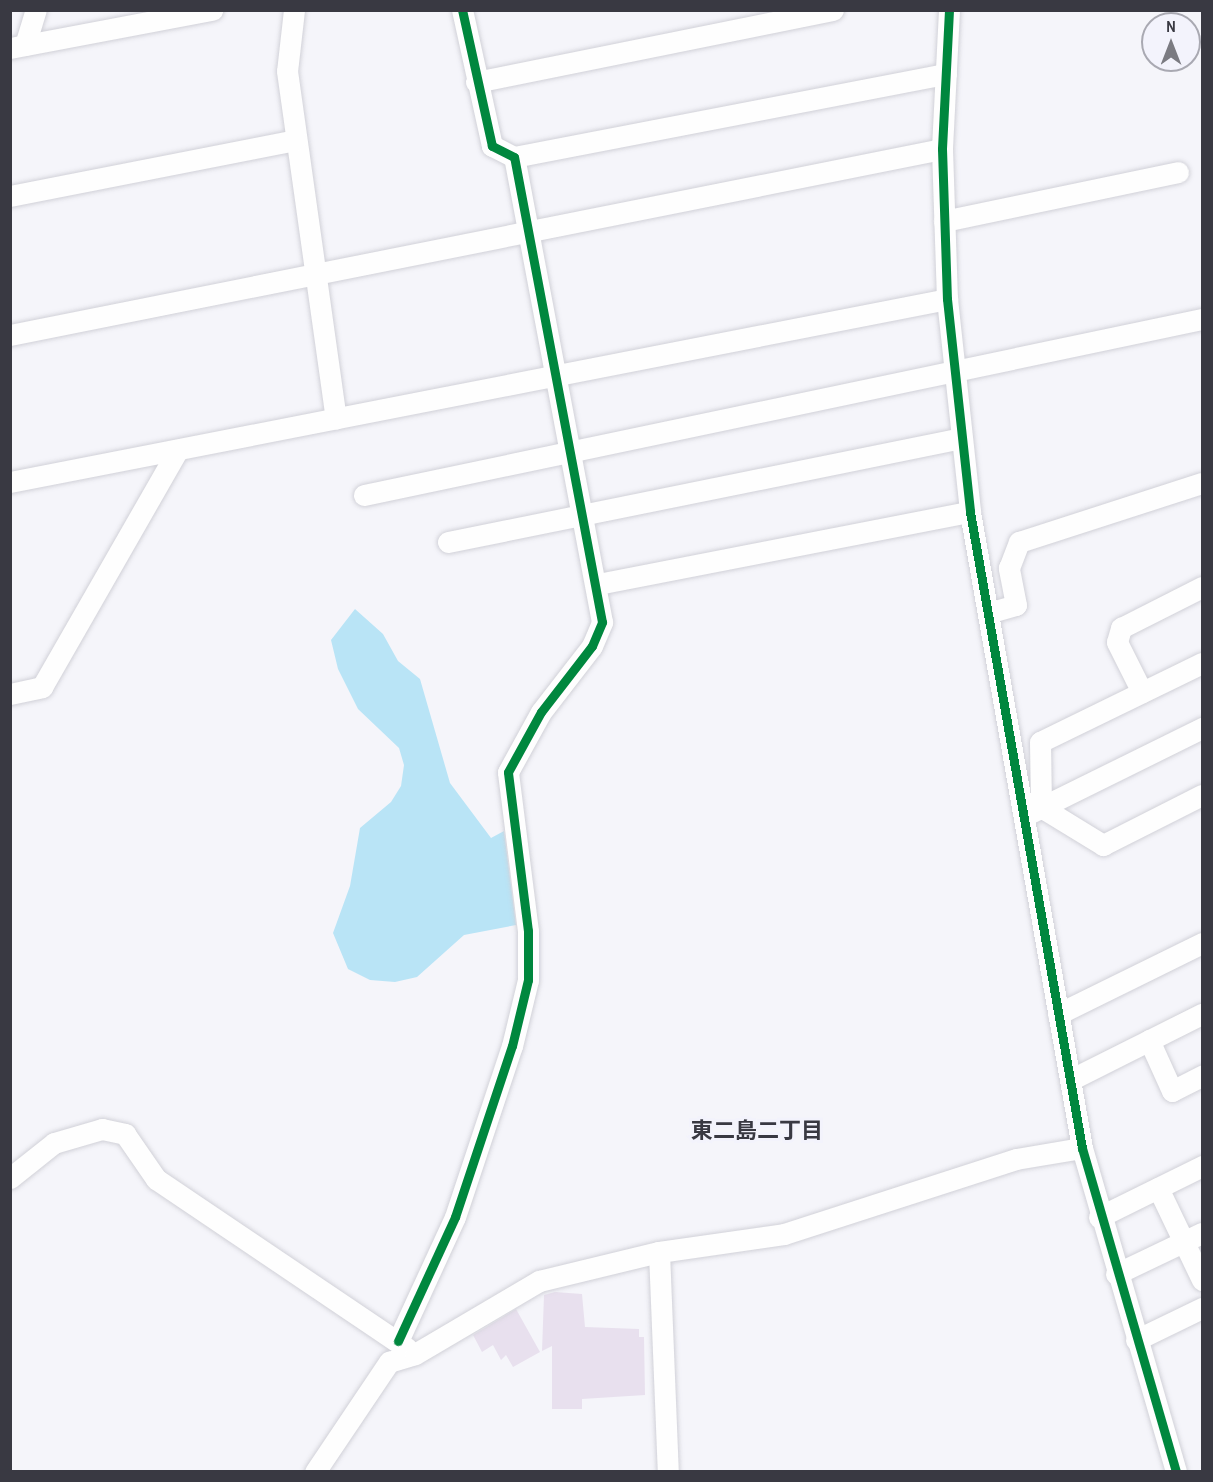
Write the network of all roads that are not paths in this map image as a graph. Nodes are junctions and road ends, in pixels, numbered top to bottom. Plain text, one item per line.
1 (36, 10) edge
2 (212, 10) edge
3 (294, 10) edge
4 (462, 10) edge
5 (833, 10) edge
6 (950, 10) edge
7 (18, 47) edge
8 (946, 74) junction
9 (476, 82) junction
10 (296, 140) junction
11 (942, 149) junction
12 (514, 157) junction
13 (1178, 172) dead end
14 (10, 196) edge
15 (944, 221) junction
16 (528, 231) junction
17 (315, 276) junction
18 (947, 299) junction
19 (1203, 319) edge
20 (10, 335) edge
21 (954, 375) junction
22 (555, 378) junction
23 (336, 419) junction
24 (962, 438) junction
25 (178, 450) junction
26 (571, 453) junction
27 (10, 482) edge
28 (1203, 483) edge
29 (364, 495) dead end
30 (970, 512) junction
31 (584, 515) junction
32 (448, 542) dead end
33 (598, 584) junction
34 (1203, 587) edge
35 (988, 613) junction
36 (1203, 663) edge
37 (1142, 692) junction
38 (10, 694) edge
39 (1203, 728) edge
40 (1203, 795) edge
41 (1032, 812) junction
42 (1203, 943) edge
43 (1058, 1014) junction
44 (1203, 1014) edge
45 (1149, 1040) junction
46 (1203, 1076) edge
47 (1070, 1080) junction
48 (1082, 1148) junction
49 (1203, 1166) edge
50 (10, 1178) edge
51 (1158, 1188) junction
52 (1099, 1217) junction
53 (1193, 1237) edge
54 (659, 1252) junction
55 (1116, 1274) junction
56 (1203, 1280) edge
57 (1203, 1308) edge
58 (1136, 1340) junction
59 (398, 1341) junction
60 (415, 1353) junction
61 (315, 1472) edge
62 (668, 1472) edge
63 (1176, 1472) edge

1 - 7 street
2 - 7 street
3 - 10 street
4 - 9 street
5 - 9 street
6 - 8 street
8 - 11 street
8 - 12 street
9 - 12 street
10 - 14 street
10 - 17 street
11 - 15 street
11 - 16 street
12 - 16 street
13 - 15 street
15 - 18 street
16 - 17 street
16 - 22 street
17 - 20 street
17 - 23 street
18 - 21 street
18 - 22 street
19 - 21 street
21 - 24 street
21 - 26 street
22 - 23 street
22 - 26 street
23 - 25 street
24 - 30 street
24 - 31 street
25 - 27 street
25 - 38 street
26 - 29 street
26 - 31 street
28 - 35 street
30 - 33 street
30 - 35 street
31 - 32 street
31 - 33 street
33 - 59 street
34 - 37 street
35 - 41 street
36 - 37 street
37 - 41 street
39 - 41 street
40 - 41 street
41 - 43 street
42 - 43 street
43 - 47 street
44 - 45 street
45 - 46 street
45 - 47 street
47 - 48 street
48 - 52 street
48 - 54 street
49 - 51 street
50 - 59 street
51 - 52 street
51 - 53 street
52 - 55 street
53 - 55 street
53 - 56 street
54 - 60 street
54 - 62 street
55 - 58 street
57 - 58 street
58 - 63 street
59 - 60 street
60 - 61 street

